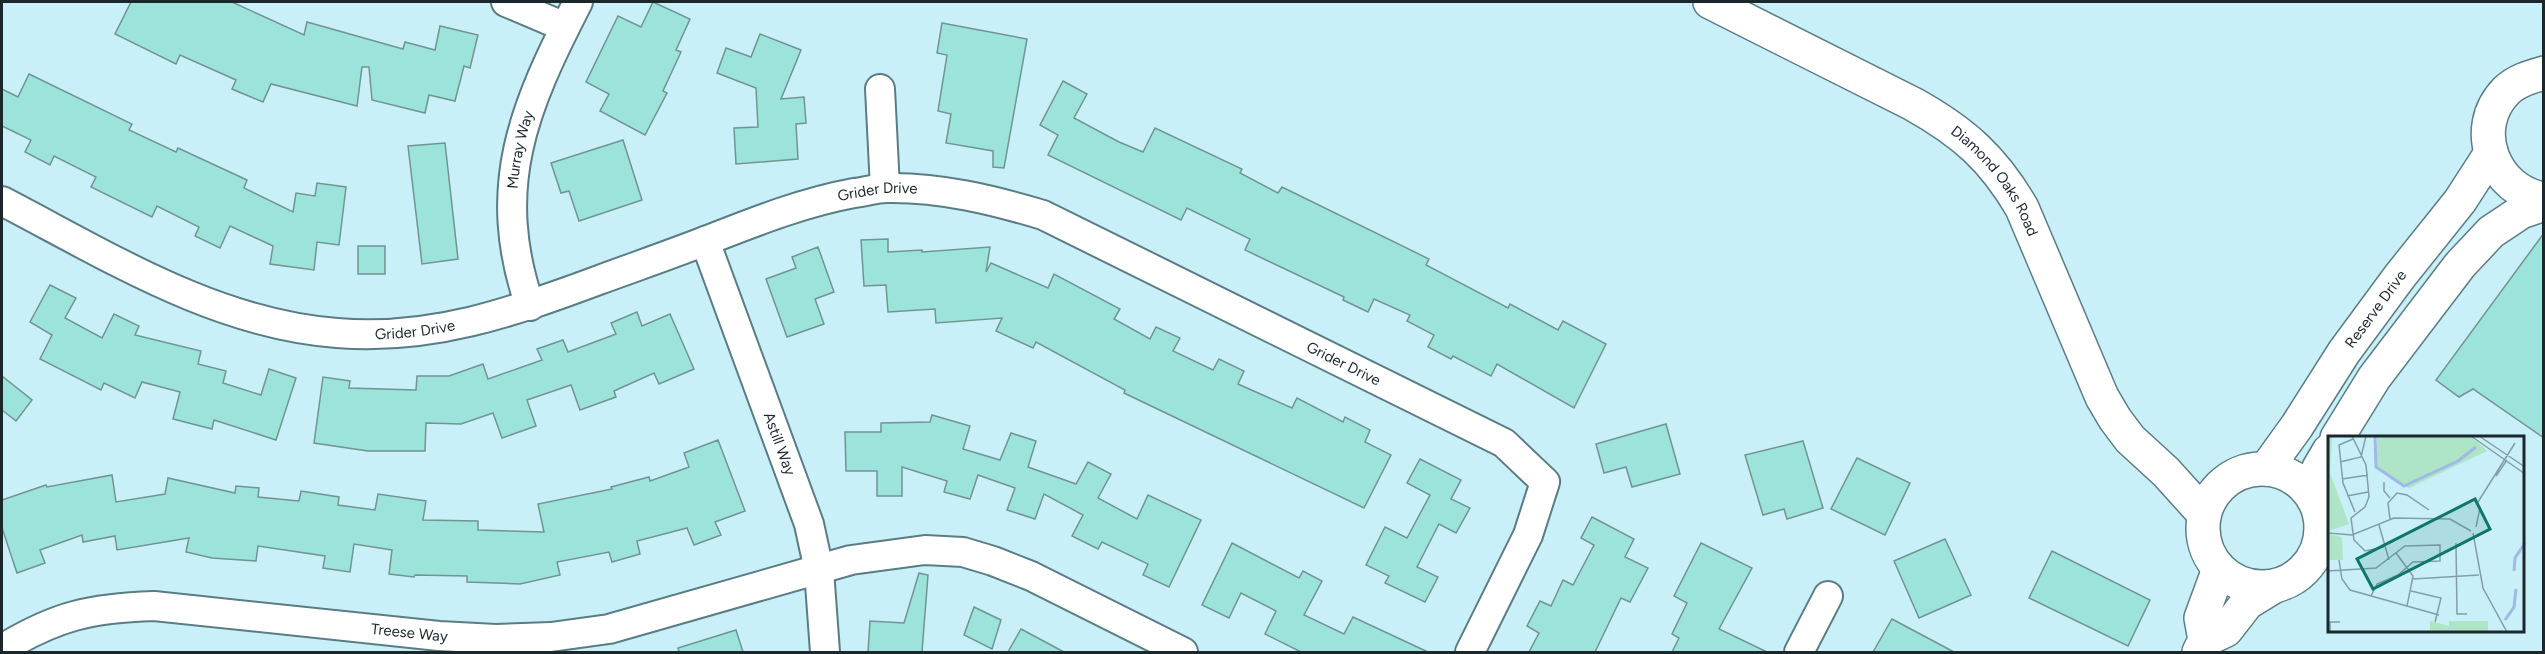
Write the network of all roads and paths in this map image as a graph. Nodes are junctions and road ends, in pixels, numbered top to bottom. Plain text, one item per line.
1 (506, 2) edge
2 (578, 2) edge
3 (1710, 2) edge
4 (565, 27) junction
5 (2544, 73) edge
6 (880, 89) dead end
7 (2490, 153) junction
8 (885, 188) junction
9 (2, 201) edge
10 (2544, 202) edge
11 (705, 241) junction
12 (530, 306) junction
13 (2338, 436) edge
14 (2328, 453) edge
15 (2265, 469) junction
16 (2166, 472) junction
17 (2222, 484) junction
18 (2312, 495) junction
19 (2204, 514) junction
20 (2218, 569) junction
21 (819, 570) junction
22 (2272, 587) junction
23 (1828, 597) dead end
24 (438, 644) edge
25 (2202, 646) edge
26 (2, 650) edge
27 (825, 652) edge
28 (1183, 652) edge
29 (1470, 652) edge
30 (1799, 652) edge

1 - 4 street
2 - 4 street, Murray Way
3 - 16 street, Diamond Oaks Road
4 - 12 street, Murray Way
5 - 7 street
6 - 8 street
7 - 10 street
7 - 15 street, Reserve Drive
8 - 11 street, Grider Drive
8 - 29 street, Grider Drive
9 - 12 street, Grider Drive
10 - 13 street
11 - 12 street, Grider Drive
11 - 21 street, Astill Way
14 - 18 street
15 - 17 street
15 - 18 street
16 - 17 street
16 - 19 street, Diamond Oaks Road
17 - 19 street
18 - 22 street
19 - 20 street
20 - 22 street
20 - 25 street
21 - 24 street, Treese Way
21 - 27 street, Astill Way
21 - 28 street
22 - 25 street
23 - 30 street
24 - 26 street, Treese Way

